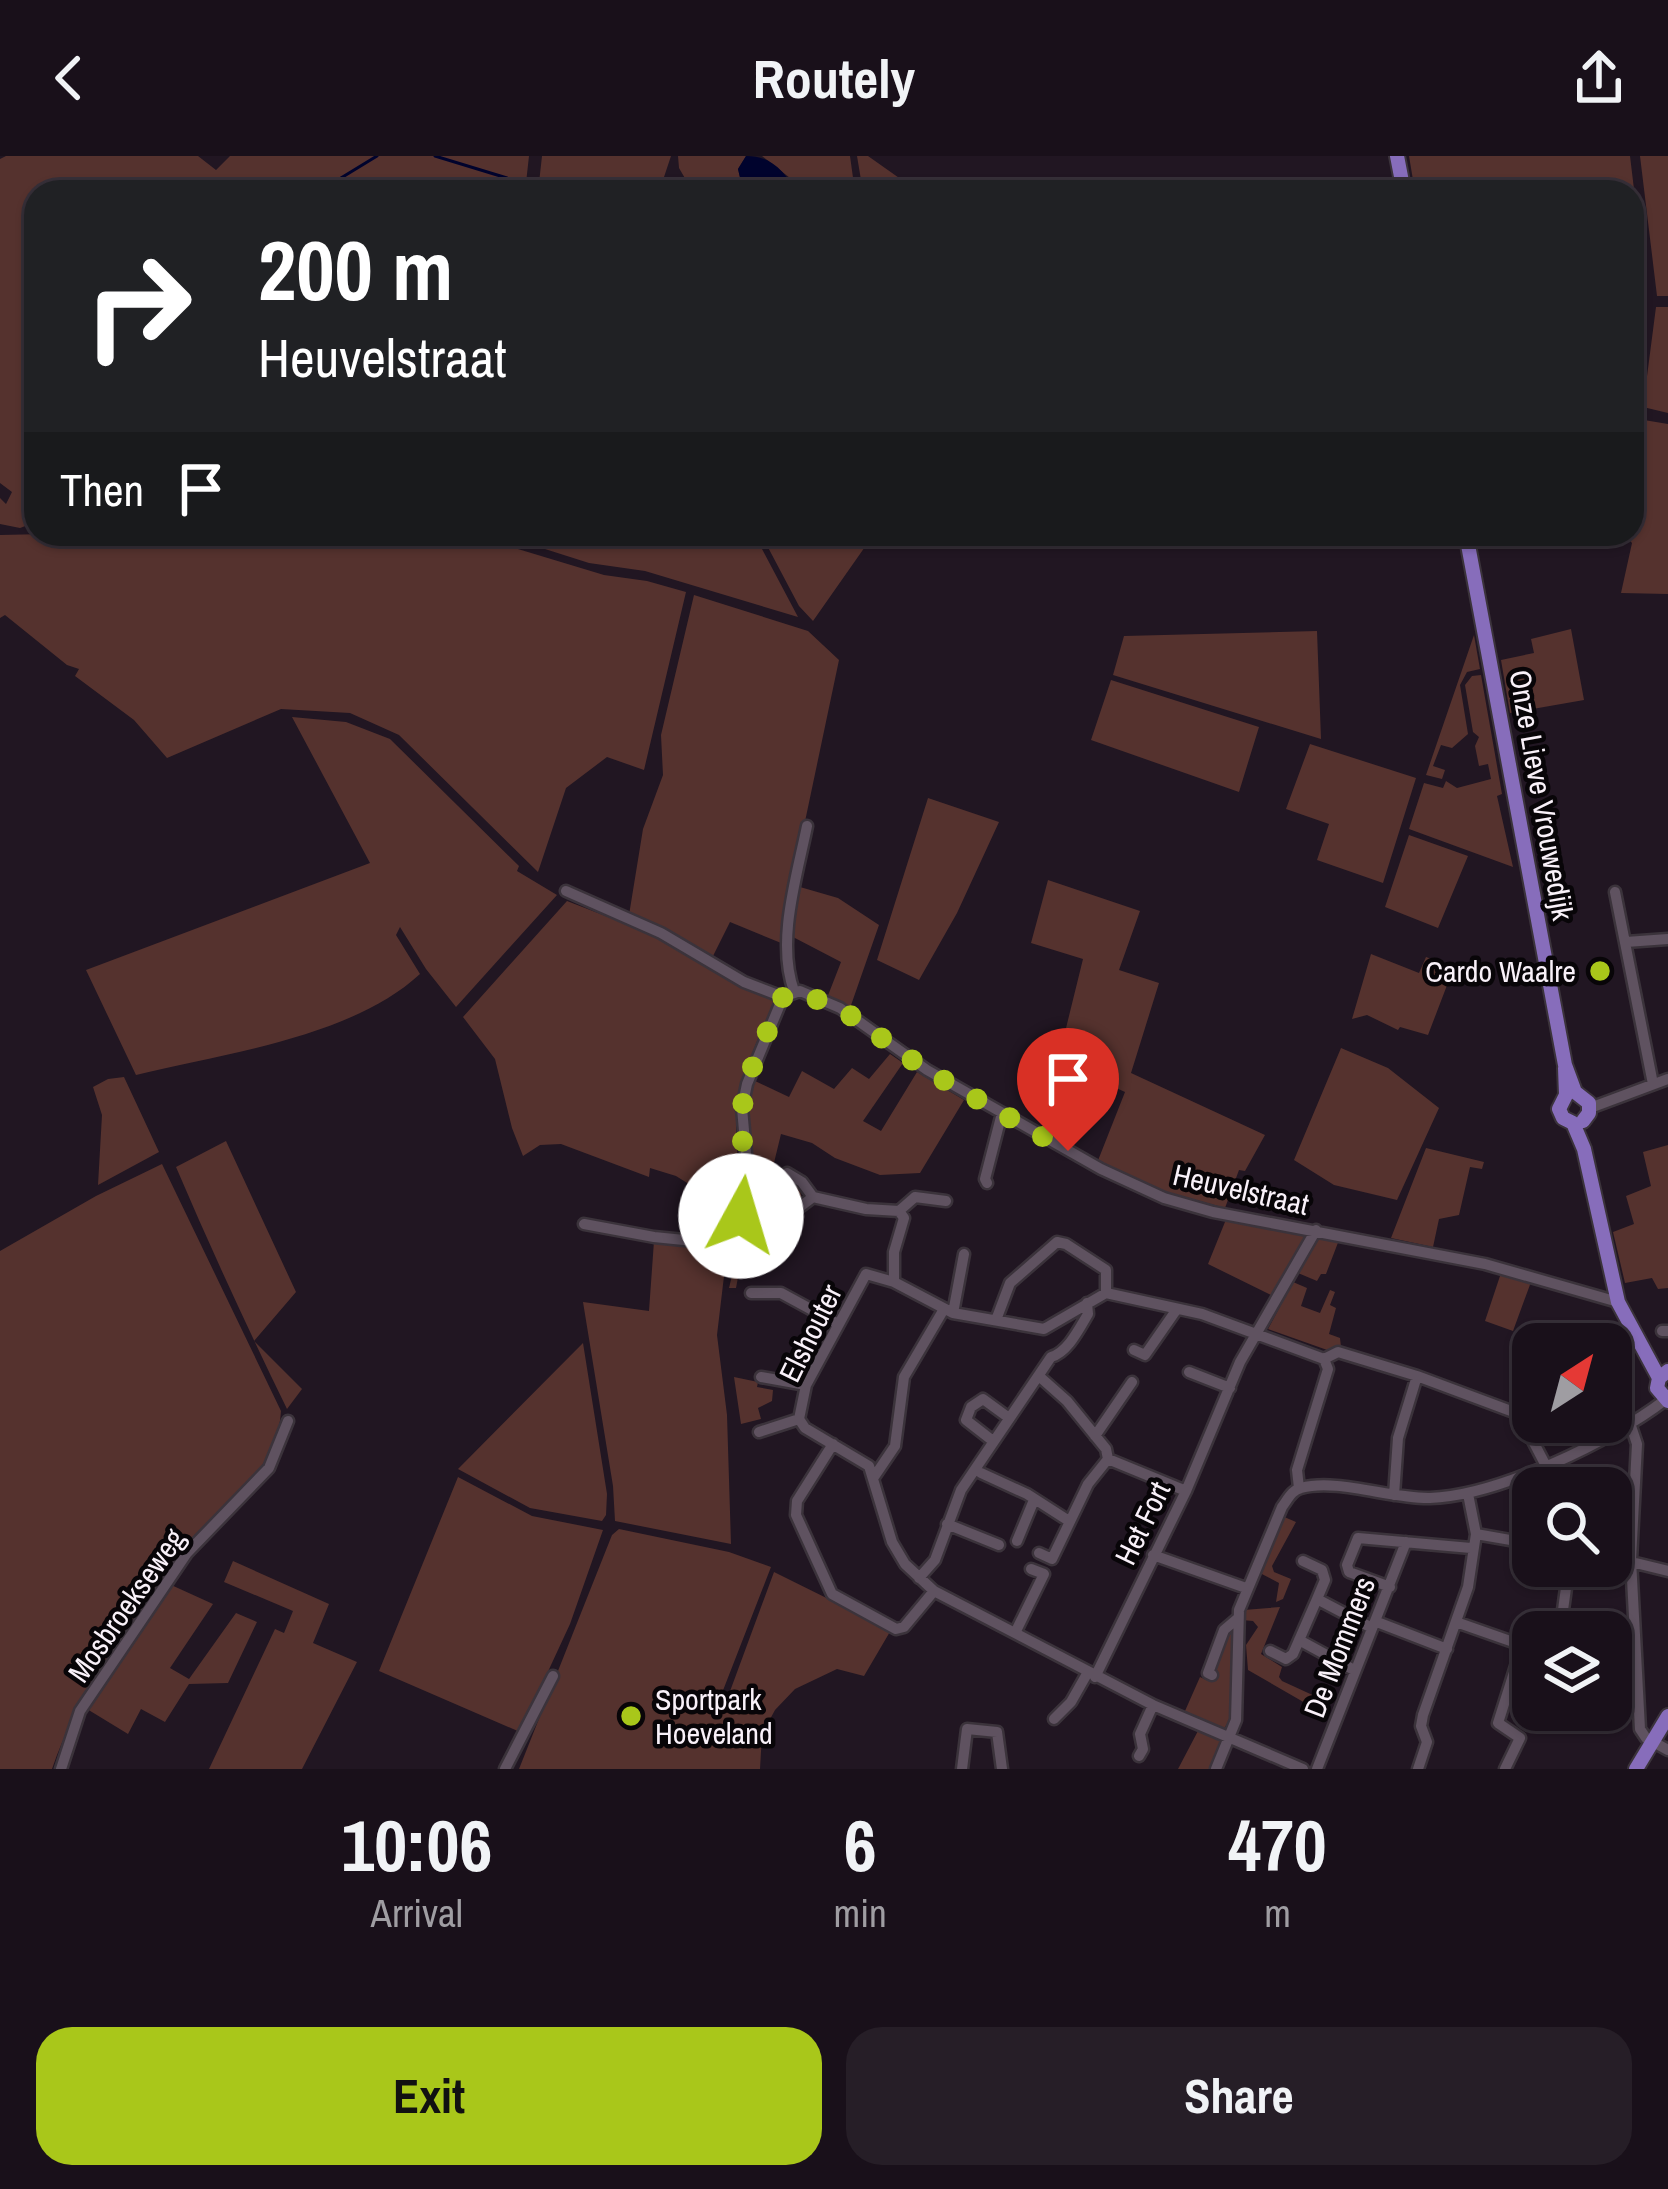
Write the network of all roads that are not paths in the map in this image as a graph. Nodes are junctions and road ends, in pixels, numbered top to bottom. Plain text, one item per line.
1 (1468, 546) edge
2 (807, 826) dead end
3 (566, 891) dead end
4 (1615, 892) dead end
5 (1668, 939) edge
6 (1626, 942) junction
7 (788, 994) junction
8 (1668, 1079) edge
9 (1653, 1084) junction
10 (1579, 1106) junction
11 (1002, 1113) junction
12 (787, 1173) dead end
13 (987, 1183) dead end
14 (813, 1197) junction
15 (946, 1201) dead end
16 (899, 1210) junction
17 (584, 1224) dead end
18 (1316, 1230) junction
19 (780, 1238) dead end
20 (964, 1255) dead end
21 (893, 1282) junction
22 (751, 1293) dead end
23 (1106, 1293) junction
24 (1618, 1302) junction
25 (1087, 1303) junction
26 (1177, 1309) junction
27 (949, 1311) junction
28 (996, 1320) junction
29 (838, 1324) junction
30 (1044, 1329) junction
31 (1258, 1334) junction
32 (1134, 1350) dead end
33 (1051, 1357) junction
34 (1324, 1360) junction
35 (1190, 1372) dead end
36 (1418, 1376) junction
37 (761, 1377) dead end
38 (1040, 1377) junction
39 (1132, 1382) dead end
40 (806, 1385) junction
41 (1664, 1385) edge
42 (1229, 1388) junction
43 (1009, 1418) junction
44 (799, 1419) junction
45 (288, 1421) dead end
46 (1632, 1422) edge
47 (1632, 1430) edge
48 (759, 1432) dead end
49 (1095, 1436) junction
50 (993, 1441) junction
51 (1591, 1443) edge
52 (833, 1444) junction
53 (1108, 1459) junction
54 (1546, 1466) junction
55 (981, 1473) dead end
56 (874, 1477) junction
57 (1299, 1488) junction
58 (1186, 1491) junction
59 (1468, 1494) junction
60 (1394, 1495) junction
61 (1034, 1500) junction
62 (1069, 1521) junction
63 (947, 1524) junction
64 (1476, 1534) junction
65 (1632, 1537) edge
66 (1512, 1540) edge
67 (1017, 1541) dead end
68 (1406, 1542) junction
69 (999, 1546) dead end
70 (1471, 1548) junction
71 (1039, 1553) dead end
72 (1153, 1555) junction
73 (1632, 1560) edge
74 (1304, 1561) dead end
75 (1031, 1569) dead end
76 (1668, 1571) edge
77 (919, 1578) junction
78 (1632, 1580) edge
79 (1390, 1587) junction
80 (1246, 1588) junction
81 (934, 1591) junction
82 (1317, 1599) junction
83 (1237, 1619) junction
84 (1456, 1622) junction
85 (1375, 1625) junction
86 (1015, 1633) junction
87 (1299, 1640) junction
88 (1512, 1643) edge
89 (1447, 1649) junction
90 (1270, 1652) dead end
91 (1354, 1670) junction
92 (1091, 1675) junction
93 (1212, 1675) dead end
94 (553, 1676) dead end
95 (1632, 1682) edge
96 (1637, 1682) junction
97 (1512, 1687) edge
98 (1153, 1705) junction
99 (1668, 1716) edge
100 (1054, 1719) dead end
101 (1228, 1737) junction
102 (1652, 1742) junction
103 (1668, 1750) edge
104 (1139, 1756) dead end
105 (61, 1769) edge
106 (505, 1769) edge
107 (962, 1769) edge
108 (1002, 1769) edge
109 (1216, 1769) edge
110 (1303, 1769) edge
111 (1317, 1769) edge
112 (1418, 1769) edge
113 (1495, 1769) edge
114 (1504, 1769) edge
115 (1636, 1769) edge

1 - 10 main road, Onze Lieve Vrouwedijk
2 - 7 street
3 - 7 street, Heuvelstraat
4 - 6 street
5 - 6 street
6 - 9 street
7 - 11 street, Heuvelstraat
7 - 17 street
8 - 9 street
9 - 10 street
10 - 24 main road, Onze Lieve Vrouwedijk
11 - 13 street
11 - 18 street, Heuvelstraat
12 - 14 street
14 - 16 street
14 - 19 street
15 - 16 street
16 - 21 street
18 - 24 street, Heuvelstraat
18 - 31 street, Het Fort
20 - 27 street
21 - 27 street
21 - 29 street, Elshouter
22 - 29 street
23 - 25 street
23 - 26 street
23 - 28 street
24 - 41 main road, Onze Lieve Vrouwedijk
25 - 30 street
25 - 33 street
26 - 31 street
26 - 32 street
27 - 28 street
27 - 56 street
28 - 30 street
29 - 40 street, Elshouter
30 - 33 street
31 - 34 street
31 - 42 street, Het Fort
33 - 38 street
34 - 36 street
34 - 57 street
35 - 42 street
36 - 54 street
36 - 60 street
37 - 40 street
38 - 43 street
38 - 49 street
39 - 49 street
40 - 44 street, Elshouter
41 - 46 street
42 - 58 street, Het Fort
43 - 50 street
43 - 50 street
44 - 48 street
44 - 52 street, Elshouter
45 - 105 street, Mosbroekseweg
47 - 65 street
49 - 53 street
50 - 63 street
51 - 54 street
52 - 56 street, Elshouter
52 - 81 street
53 - 58 street
53 - 62 street
54 - 59 street
55 - 61 street
56 - 77 street
57 - 60 street
57 - 80 street
58 - 72 street, Het Fort
59 - 60 street
59 - 64 street
61 - 62 street
61 - 67 street
62 - 71 street
63 - 69 street
63 - 77 street
64 - 66 street
64 - 70 street
68 - 70 street, De Mommers
68 - 79 street, De Mommers
68 - 79 street, De Mommers
70 - 84 street
72 - 80 street
72 - 92 street, Het Fort
73 - 76 street
74 - 82 street
75 - 86 street
77 - 81 street
78 - 96 street
79 - 85 street, De Mommers
80 - 83 street
81 - 86 street
82 - 85 street
82 - 87 street
83 - 93 street
83 - 101 street
84 - 88 street
84 - 89 street
85 - 89 street
85 - 91 street, De Mommers
86 - 92 street
87 - 90 street
87 - 91 street
89 - 112 street
91 - 111 street, De Mommers
92 - 98 street
92 - 100 street, Het Fort
94 - 106 street
95 - 96 street
96 - 102 street
97 - 114 street
98 - 101 street
98 - 104 street
99 - 102 main road
101 - 109 street
101 - 110 street
102 - 103 street
102 - 115 main road
107 - 108 street
113 - 114 street

